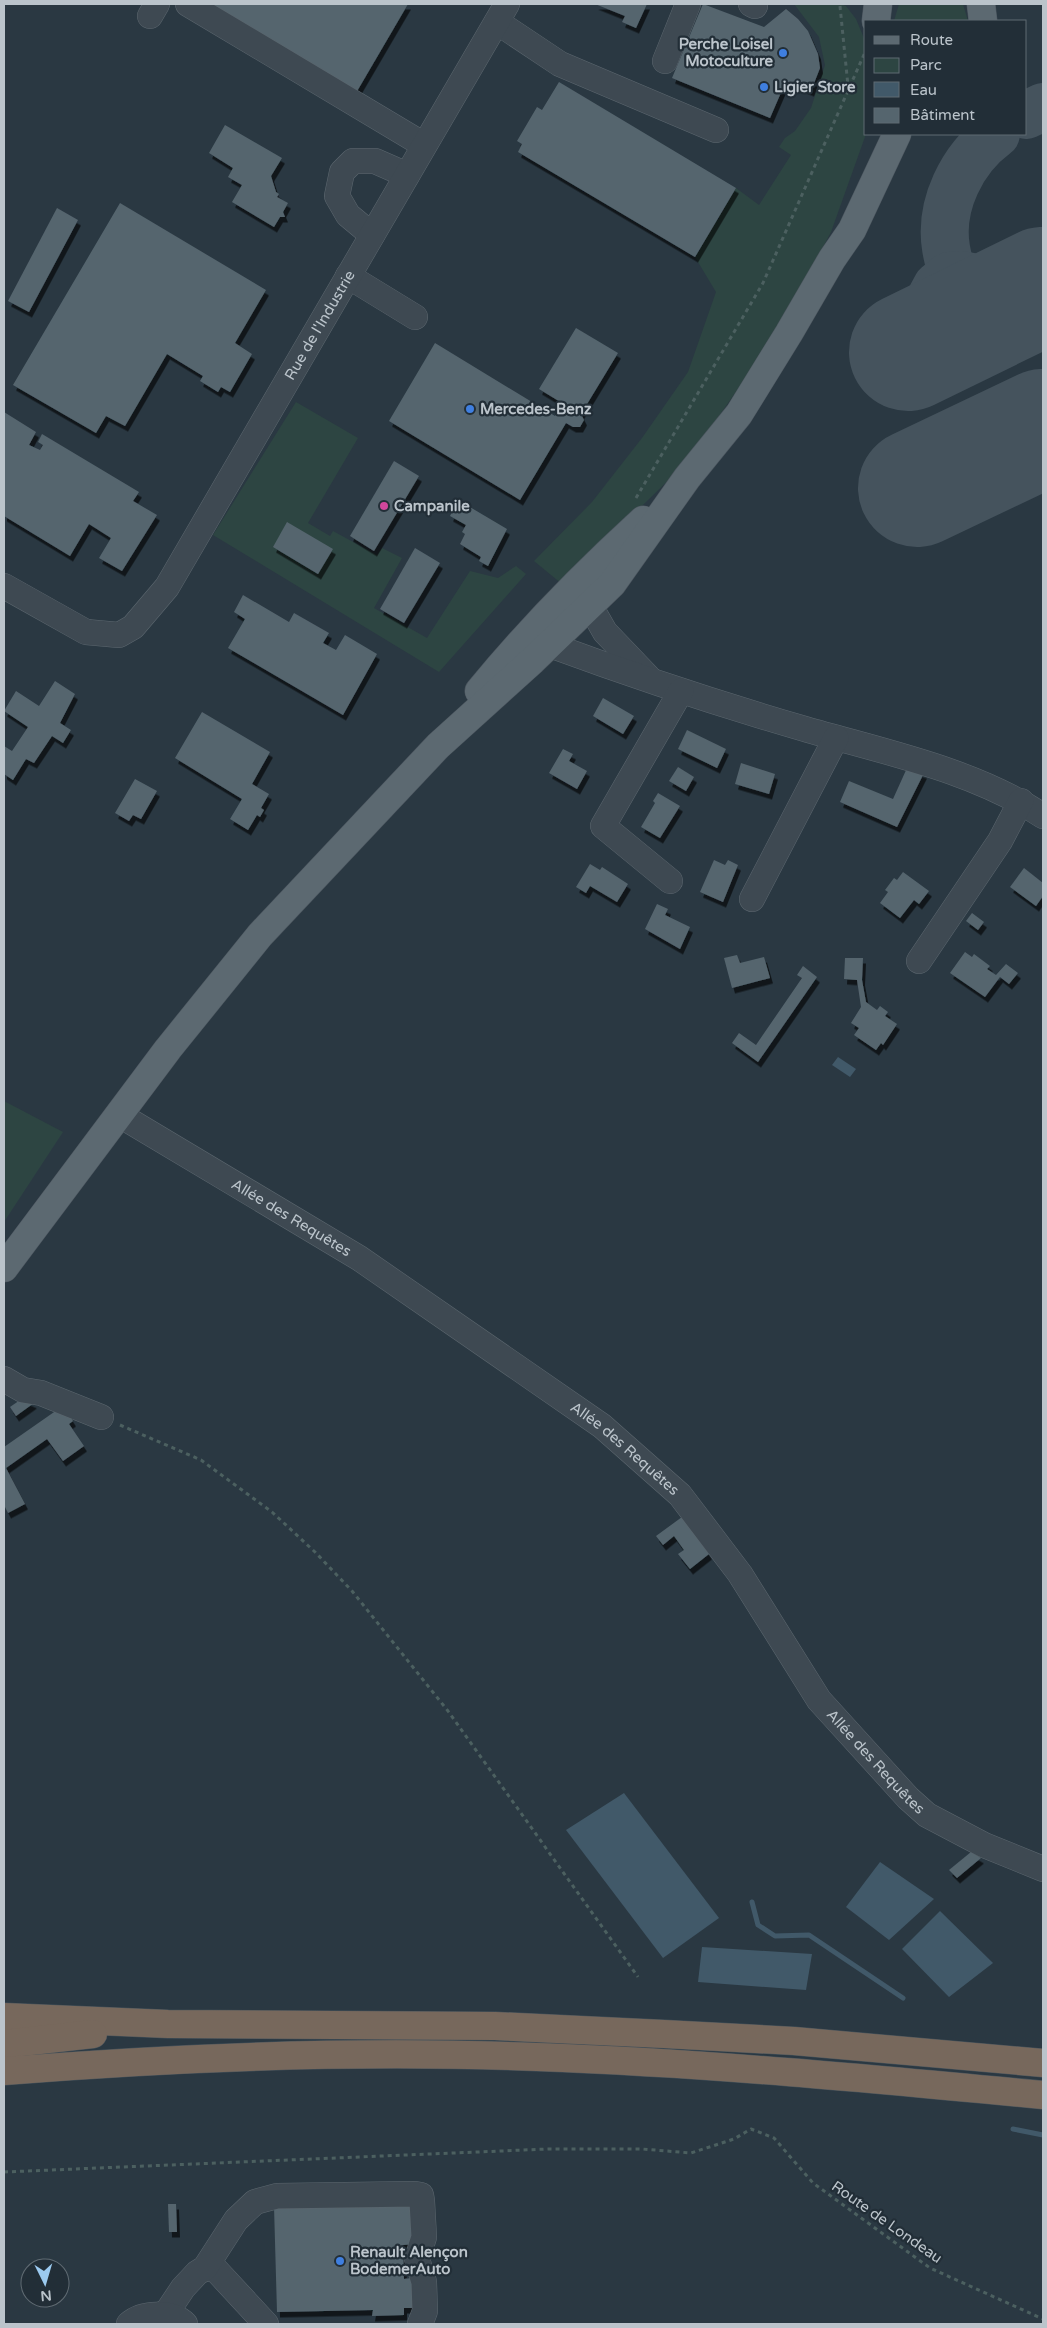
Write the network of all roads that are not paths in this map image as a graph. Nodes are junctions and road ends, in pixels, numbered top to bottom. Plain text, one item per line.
1 (188, 4) edge
2 (688, 4) edge
3 (878, 4) edge
4 (981, 4) edge
5 (502, 13) edge
6 (876, 20) edge
7 (983, 20) edge
8 (665, 62) dead end
9 (716, 130) dead end
10 (878, 135) edge
11 (897, 135) edge
12 (424, 146) junction
13 (407, 175) junction
14 (372, 236) junction
15 (832, 259) junction
16 (348, 276) junction
17 (415, 317) dead end
18 (687, 478) junction
19 (584, 576) junction
20 (4, 586) edge
21 (589, 604) junction
22 (550, 645) junction
23 (652, 681) junction
24 (681, 691) junction
25 (836, 738) junction
26 (438, 746) junction
27 (1021, 801) junction
28 (1043, 816) edge
29 (670, 880) dead end
30 (752, 898) dead end
31 (919, 961) dead end
32 (118, 1114) junction
33 (4, 1268) edge
34 (4, 1379) edge
35 (100, 1417) road end
36 (1043, 1869) edge
37 (4, 2017) edge
38 (168, 2024) junction
39 (4, 2044) edge
40 (1043, 2063) edge
41 (46, 2068) junction
42 (4, 2072) edge
43 (4, 2076) edge
44 (1043, 2095) edge
45 (205, 2268) junction
46 (175, 2320) edge
47 (129, 2324) edge
48 (266, 2324) edge
49 (420, 2324) edge

1 - 12 street
2 - 8 street
3 - 6 main road
4 - 7 main road
5 - 9 street
5 - 12 street, Rue de l'Industrie
10 - 15 main road
11 - 15 main road
12 - 13 street, Rue de l'Industrie
13 - 14 street, Rue de l'Industrie
13 - 14 street
14 - 16 street, Rue de l'Industrie
15 - 18 main road
16 - 17 street
16 - 20 street, Rue de l'Industrie
18 - 19 main road
18 - 21 main road
19 - 22 main road
19 - 26 main road
21 - 22 main road
21 - 23 street
22 - 23 street
22 - 26 main road
23 - 24 street
24 - 25 street
24 - 29 street
25 - 27 street
25 - 30 street
26 - 32 main road
27 - 28 street
27 - 31 street
32 - 33 main road
32 - 36 street, Allée des Requêtes
34 - 35 street
37 - 38 highway
38 - 39 highway
38 - 40 highway
41 - 42 highway
41 - 43 highway
41 - 44 highway
45 - 46 street
45 - 48 street
45 - 49 street
46 - 47 street

